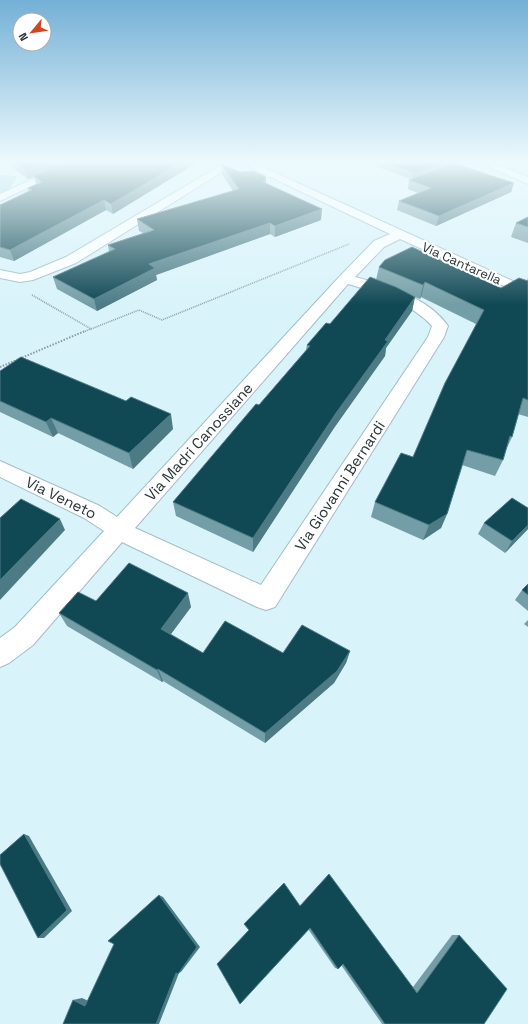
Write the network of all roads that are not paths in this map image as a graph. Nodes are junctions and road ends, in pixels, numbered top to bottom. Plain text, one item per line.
1 (154, 210) edge
2 (348, 210) edge
3 (400, 234) junction
4 (0, 274) edge
5 (345, 279) junction
6 (528, 292) edge
7 (0, 468) edge
8 (120, 530) junction
9 (0, 654) edge

1 - 4 street
2 - 3 street, Via Cantarella
3 - 5 street, Via Madri Canossiane
3 - 6 street, Via Cantarella
5 - 8 street, Via Madri Canossiane
5 - 8 street, Via Giovanni Bernardi
7 - 8 street, Via Veneto
8 - 9 street, Via Madri Canossiane

